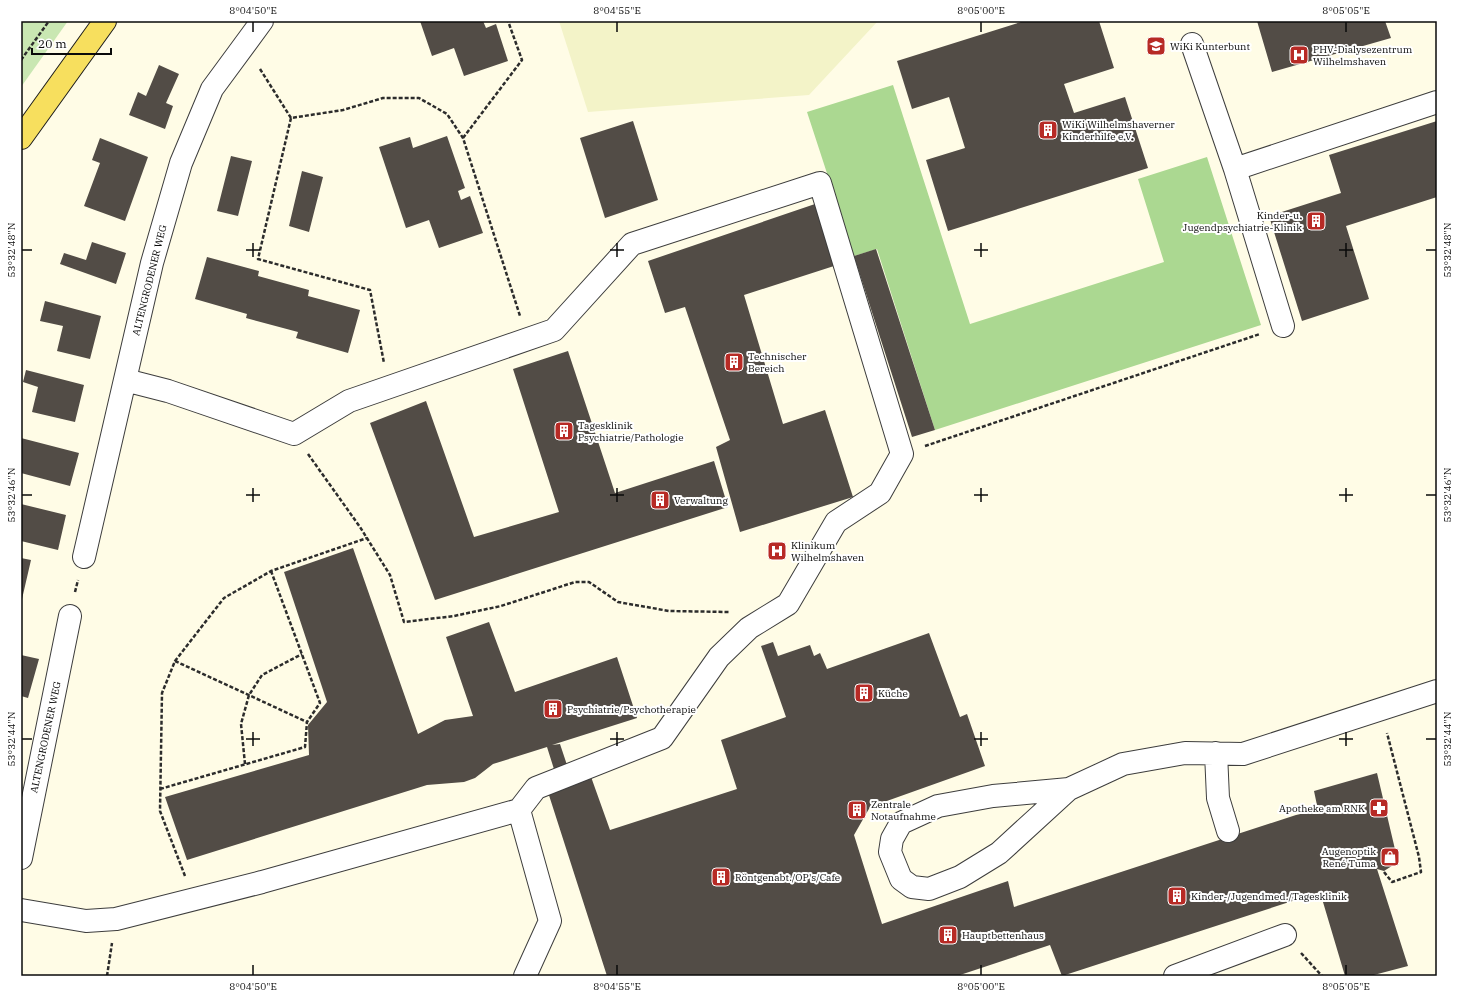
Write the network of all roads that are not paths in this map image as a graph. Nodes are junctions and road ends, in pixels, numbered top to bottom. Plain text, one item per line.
1 (105, 21) edge
2 (262, 21) edge
3 (1192, 44) dead end
4 (1437, 102) edge
5 (21, 138) edge
6 (1235, 169) junction
7 (1283, 326) road end
8 (125, 380) junction
9 (84, 557) road end
10 (70, 616) road end
11 (1437, 691) edge
12 (1216, 753) junction
13 (1069, 789) junction
14 (519, 810) junction
15 (1228, 831) dead end
16 (21, 858) edge
17 (21, 910) edge
18 (1285, 936) road end
19 (525, 976) edge
20 (1175, 976) edge

1 - 5 main road
2 - 8 street, ALTENGRODENER WEG
3 - 6 street
4 - 6 street
6 - 7 street
8 - 9 street, ALTENGRODENER WEG
8 - 14 street
10 - 16 street, ALTENGRODENER WEG
11 - 12 street
12 - 13 street
12 - 15 street
13 - 13 street
14 - 17 street
14 - 19 street
18 - 20 street

